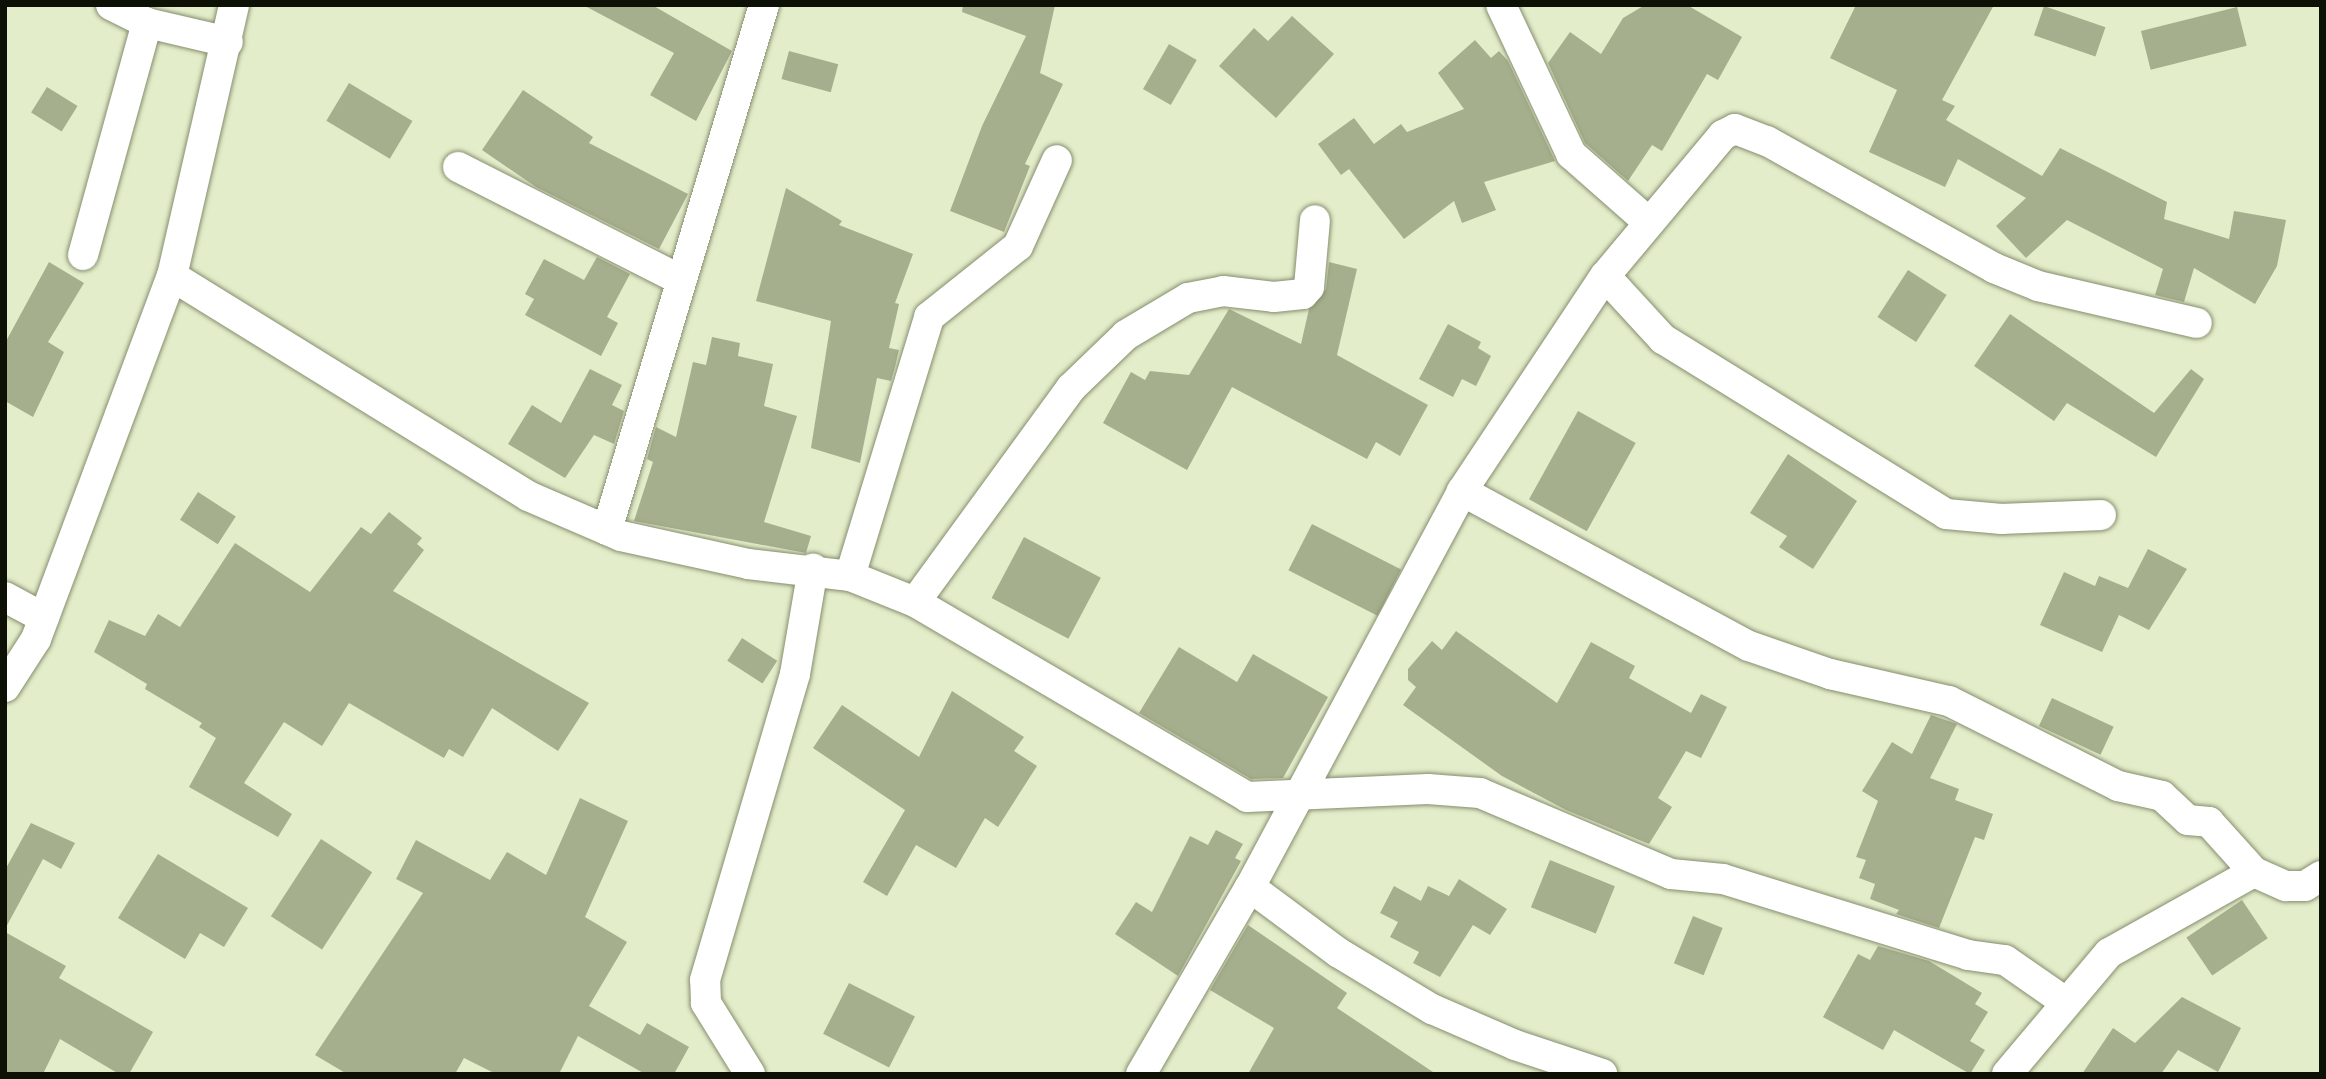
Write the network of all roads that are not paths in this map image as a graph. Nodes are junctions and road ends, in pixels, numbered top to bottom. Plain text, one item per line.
1 (111, 5) edge
2 (234, 5) edge
3 (764, 5) edge
4 (1501, 5) edge
5 (147, 23) junction
6 (228, 42) junction
7 (1057, 160) dead end
8 (457, 167) dead end
9 (1315, 220) dead end
10 (1648, 222) junction
11 (83, 256) dead end
12 (172, 276) junction
13 (1605, 276) junction
14 (681, 280) junction
15 (2197, 323) dead end
16 (1462, 491) junction
17 (2101, 515) dead end
18 (607, 530) junction
19 (813, 569) junction
20 (850, 576) junction
21 (5, 597) edge
22 (915, 602) junction
23 (44, 618) junction
24 (5, 687) edge
25 (1298, 795) junction
26 (2254, 872) junction
27 (2321, 876) edge
28 (1250, 887) junction
29 (2063, 1001) junction
30 (750, 1074) edge
31 (1141, 1074) edge
32 (1602, 1074) edge
33 (2007, 1074) edge

1 - 5 street
2 - 6 street
3 - 14 street
4 - 10 street
5 - 6 street
5 - 11 street
6 - 12 street
7 - 20 street
8 - 14 street
9 - 22 street
10 - 13 street
10 - 15 street
12 - 18 street
12 - 23 street
13 - 16 street
13 - 17 street
14 - 18 street
16 - 25 street
16 - 26 street
18 - 19 street
19 - 20 street
19 - 30 street
20 - 22 street
21 - 23 street
22 - 25 street
23 - 24 street
25 - 28 street
25 - 29 street
26 - 27 street
26 - 29 street
28 - 31 street
28 - 32 street
29 - 33 street

